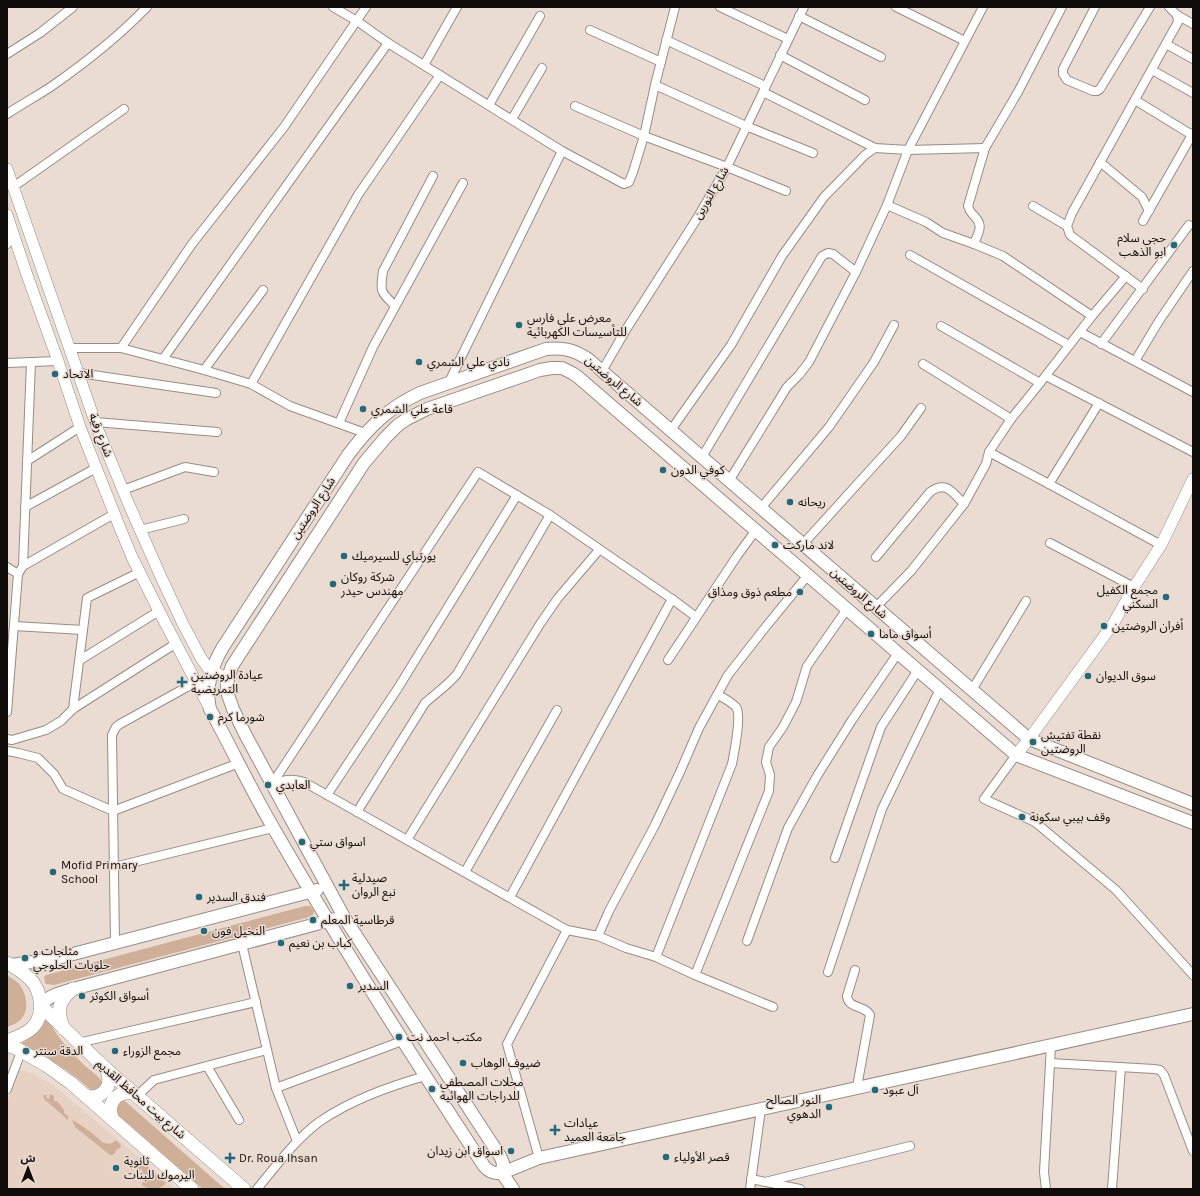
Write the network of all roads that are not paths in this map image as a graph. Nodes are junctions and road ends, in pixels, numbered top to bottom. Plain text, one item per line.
1 (73, 7) edge
2 (147, 7) edge
3 (333, 7) edge
4 (366, 7) edge
5 (457, 7) edge
6 (675, 7) edge
7 (720, 7) edge
8 (804, 7) edge
9 (896, 7) edge
10 (983, 7) edge
11 (1062, 7) edge
12 (1096, 7) edge
13 (1150, 7) edge
14 (1169, 7) edge
15 (1177, 15) junction
16 (540, 16) dead end
17 (799, 16) junction
18 (357, 21) junction
19 (1193, 24) edge
20 (590, 30) dead end
21 (788, 39) junction
22 (666, 40) junction
23 (965, 41) junction
24 (388, 43) junction
25 (1166, 44) junction
26 (7, 54) edge
27 (780, 55) junction
28 (881, 57) dead end
29 (1193, 59) edge
30 (661, 62) junction
31 (424, 65) junction
32 (542, 68) dead end
33 (1152, 70) junction
34 (440, 75) junction
35 (655, 85) junction
36 (764, 89) junction
37 (1193, 93) edge
38 (865, 100) dead end
39 (1135, 100) junction
40 (489, 105) junction
41 (575, 106) dead end
42 (124, 109) dead end
43 (7, 114) edge
44 (512, 119) junction
45 (746, 126) junction
46 (1193, 134) edge
47 (644, 136) junction
48 (875, 148) junction
49 (985, 148) junction
50 (908, 150) junction
51 (562, 151) junction
52 (813, 153) dead end
53 (1100, 162) junction
54 (727, 167) junction
55 (7, 169) edge
56 (433, 176) dead end
57 (463, 183) dead end
58 (13, 186) junction
59 (786, 192) dead end
60 (886, 205) junction
61 (1033, 206) dead end
62 (1149, 210) junction
63 (7, 215) edge
64 (1143, 221) dead end
65 (1189, 225) dead end
66 (1067, 226) junction
67 (29, 230) junction
68 (11, 240) edge
69 (974, 244) junction
70 (910, 255) dead end
71 (43, 270) junction
72 (856, 272) junction
73 (1193, 272) edge
74 (27, 275) junction
75 (1126, 276) junction
76 (1143, 288) junction
77 (264, 290) dead end
78 (395, 306) junction
79 (1092, 316) junction
80 (894, 325) dead end
81 (941, 326) dead end
82 (1080, 332) junction
83 (1102, 344) junction
84 (1069, 345) junction
85 (69, 348) junction
86 (121, 348) junction
87 (163, 359) junction
88 (58, 361) junction
89 (1135, 361) junction
90 (31, 362) junction
91 (7, 363) edge
92 (923, 364) dead end
93 (204, 370) junction
94 (602, 371) junction
95 (78, 373) junction
96 (1046, 376) junction
97 (1040, 383) junction
98 (251, 384) junction
99 (448, 384) junction
100 (1193, 392) edge
101 (216, 393) dead end
102 (1099, 403) junction
103 (921, 408) dead end
104 (1010, 419) junction
105 (95, 422) junction
106 (339, 424) junction
107 (80, 427) junction
108 (671, 430) junction
109 (217, 432) dead end
110 (365, 432) junction
111 (989, 452) junction
112 (1193, 452) edge
113 (702, 457) junction
114 (27, 461) junction
115 (96, 468) junction
116 (214, 472) dead end
117 (1193, 479) edge
118 (729, 481) junction
119 (1049, 484) junction
120 (123, 490) junction
121 (517, 495) junction
122 (964, 504) junction
123 (25, 507) junction
124 (761, 508) junction
125 (114, 514) junction
126 (550, 515) junction
127 (184, 519) dead end
128 (140, 530) junction
129 (756, 530) junction
130 (1050, 543) dead end
131 (803, 544) junction
132 (1161, 545) junction
133 (599, 550) junction
134 (876, 557) dead end
135 (23, 566) junction
136 (7, 567) edge
137 (140, 572) junction
138 (18, 574) junction
139 (808, 575) junction
140 (161, 577) junction
141 (146, 584) junction
142 (1134, 587) junction
143 (672, 598) junction
144 (1026, 601) dead end
145 (876, 607) junction
146 (847, 609) junction
147 (159, 612) junction
148 (696, 617) junction
149 (14, 626) junction
150 (83, 630) junction
151 (175, 644) junction
152 (898, 653) junction
153 (218, 656) junction
154 (80, 660) junction
155 (668, 660) dead end
156 (232, 666) junction
157 (212, 670) junction
158 (918, 670) junction
159 (8, 676) edge
160 (196, 682) junction
161 (227, 689) junction
162 (940, 689) junction
163 (972, 690) junction
164 (718, 695) junction
165 (210, 705) junction
166 (73, 710) junction
167 (557, 710) dead end
168 (7, 712) edge
169 (7, 739) edge
170 (1029, 739) junction
171 (7, 751) edge
172 (1016, 755) junction
173 (239, 763) junction
174 (272, 784) junction
175 (327, 795) junction
176 (1193, 804) edge
177 (113, 811) junction
178 (358, 812) junction
179 (1193, 823) edge
180 (273, 828) junction
181 (407, 840) junction
182 (835, 858) dead end
183 (114, 868) junction
184 (465, 872) junction
185 (328, 886) junction
186 (311, 892) junction
187 (510, 897) junction
188 (344, 917) junction
189 (329, 921) junction
190 (567, 930) junction
191 (598, 936) junction
192 (747, 941) dead end
193 (115, 942) junction
194 (242, 944) junction
195 (656, 957) junction
196 (9, 964) edge
197 (855, 970) dead end
198 (828, 972) dead end
199 (695, 975) junction
200 (1193, 975) edge
201 (73, 989) junction
202 (256, 1002) junction
203 (41, 1006) junction
204 (773, 1007) dead end
205 (1193, 1014) edge
206 (65, 1030) junction
207 (7, 1041) edge
208 (402, 1041) junction
209 (78, 1042) junction
210 (7, 1045) edge
211 (1051, 1045) junction
212 (267, 1050) junction
213 (21, 1052) junction
214 (1050, 1063) junction
215 (207, 1066) junction
216 (1121, 1067) junction
217 (107, 1070) junction
218 (425, 1076) junction
219 (276, 1088) junction
220 (857, 1088) junction
221 (7, 1089) edge
222 (135, 1095) junction
223 (87, 1097) junction
224 (761, 1109) junction
225 (112, 1118) junction
226 (239, 1120) dead end
227 (297, 1141) junction
228 (910, 1146) dead end
229 (1193, 1151) edge
230 (538, 1158) junction
231 (502, 1173) junction
232 (751, 1179) junction
233 (766, 1182) junction
234 (192, 1189) edge
235 (244, 1189) edge
236 (257, 1189) edge
237 (513, 1189) edge
238 (750, 1189) edge
239 (800, 1189) edge
240 (1046, 1189) edge
241 (1112, 1189) edge

1 - 26 street
2 - 43 street
3 - 18 street
4 - 18 street
5 - 31 street
6 - 22 street
7 - 21 street
8 - 17 street, شارع النورين
9 - 23 street
10 - 23 street
11 - 49 street
12 - 13 street
14 - 15 street
15 - 19 street
15 - 25 street
16 - 40 street
17 - 21 street, شارع النورين
17 - 28 street
18 - 24 street
18 - 86 street
20 - 30 street
21 - 27 street, شارع النورين
22 - 30 street
22 - 36 street
23 - 50 street
24 - 31 street
24 - 87 street
25 - 29 street
25 - 33 street
27 - 36 street, شارع النورين
27 - 38 street
30 - 35 street
31 - 34 street
32 - 44 street
33 - 37 street
33 - 39 street
34 - 40 street
34 - 98 street
35 - 45 street
35 - 47 street
36 - 45 street, شارع النورين
36 - 48 street
39 - 46 street
39 - 53 street
40 - 44 street
41 - 47 street
42 - 58 street
44 - 51 street
45 - 52 street
45 - 54 street, شارع النورين
46 - 62 street
47 - 51 street
47 - 54 street
48 - 50 street
48 - 108 street
49 - 50 street
49 - 69 street
50 - 60 street
51 - 99 street
53 - 62 street
53 - 66 street
54 - 59 street
54 - 94 street, شارع النورين
55 - 58 street, شارع رقية
56 - 78 street
57 - 78 street
58 - 67 street, شارع رقية
60 - 69 street
60 - 72 street
61 - 66 street
62 - 64 street
63 - 68 street, شارع رقية
65 - 76 street
66 - 75 street
67 - 68 street
67 - 71 street, شارع رقية
68 - 74 street, شارع رقية
69 - 79 street
70 - 84 street
71 - 74 street
71 - 85 street, شارع رقية
72 - 113 street
72 - 118 street
73 - 89 street
74 - 88 street, شارع رقية
75 - 76 street
75 - 79 street
76 - 83 street
77 - 93 street
78 - 106 street
79 - 82 street
80 - 124 street
81 - 97 street
82 - 83 street
82 - 84 street
83 - 89 street
84 - 96 street
85 - 86 street
85 - 95 street, شارع رقية
86 - 87 street
87 - 93 street
88 - 90 street
88 - 107 street, شارع رقية
89 - 100 street
90 - 91 street
90 - 114 street
92 - 104 street
93 - 98 street
94 - 99 main road, شارع الروضتين
94 - 108 main road, شارع الروضتين
95 - 101 street
95 - 105 street, شارع رقية
96 - 97 street
96 - 102 street
97 - 104 street
98 - 106 street
99 - 110 main road, شارع الروضتين
102 - 112 street
102 - 119 street
103 - 131 street
104 - 111 street
105 - 109 street
105 - 120 street, شارع رقية
106 - 110 street
107 - 114 street
107 - 115 street, شارع رقية
108 - 113 main road, شارع الروضتين
110 - 153 main road, شارع الروضتين
111 - 119 street
111 - 122 street
113 - 118 main road, شارع الروضتين
114 - 123 street
115 - 123 street
115 - 125 street, شارع رقية
116 - 120 street
117 - 132 street
118 - 124 main road, شارع الروضتين
119 - 132 street
120 - 128 street, شارع رقية
121 - 126 street
121 - 174 street
121 - 175 street
122 - 134 street
122 - 145 street
123 - 135 street
124 - 131 main road, شارع الروضتين
125 - 135 street
125 - 137 street, شارع رقية
126 - 133 street
126 - 178 street
127 - 128 street
128 - 140 street, شارع رقية
129 - 139 main road, شارع الروضتين
129 - 148 street
129 - 156 main road, شارع الروضتين
130 - 142 street
131 - 145 main road, شارع الروضتين
132 - 142 street
133 - 143 street
133 - 181 street
135 - 138 street
136 - 138 street
137 - 141 street, شارع رقية
137 - 150 street
138 - 149 street
139 - 146 main road, شارع الروضتين
139 - 164 street
140 - 141 street
140 - 157 street, شارع رقية
141 - 147 street, شارع رقية
142 - 170 street
143 - 148 street
143 - 187 street
144 - 163 street
145 - 163 main road, شارع الروضتين
146 - 152 main road, شارع الروضتين
146 - 199 street
147 - 151 street, شارع رقية
147 - 154 street
148 - 155 street
149 - 150 street
149 - 159 street
150 - 154 street
151 - 160 street, شارع رقية
151 - 166 street
152 - 158 main road, شارع الروضتين
152 - 192 street
153 - 156 main road
153 - 157 main road, شارع الروضتين
154 - 166 street
156 - 161 main road, شارع الروضتين
157 - 161 street, شارع رقية
157 - 165 main road, شارع الروضتين
158 - 162 main road, شارع الروضتين
158 - 182 street
159 - 168 street
160 - 165 street, شارع رقية
160 - 177 street
161 - 165 main road
161 - 174 main road
162 - 172 main road, شارع الروضتين
162 - 198 street
163 - 170 main road, شارع الروضتين
164 - 191 street
164 - 195 street
165 - 173 main road
166 - 169 street
167 - 184 street
170 - 172 street
170 - 176 main road, شارع الروضتين
171 - 177 street
172 - 179 main road, شارع الروضتين
172 - 200 street
173 - 177 street
173 - 180 main road
174 - 175 street
174 - 185 main road
175 - 178 street
177 - 183 street
178 - 181 street
180 - 183 street
180 - 186 main road
181 - 184 street
183 - 193 street
184 - 187 street
185 - 186 main road
185 - 188 main road
186 - 189 main road
186 - 193 main road
187 - 190 street
188 - 189 main road
188 - 231 main road
189 - 194 main road
189 - 208 main road
190 - 191 street
190 - 230 street
191 - 195 street
193 - 196 main road
194 - 201 main road
194 - 202 street
195 - 199 street
196 - 203 main road
197 - 220 street
199 - 204 street
201 - 203 main road
201 - 206 main road
202 - 209 street
202 - 212 street
203 - 206 main road, شارع بيت محافظ القديم
203 - 207 main road
205 - 211 main road
206 - 209 main road, شارع بيت محافظ القديم
208 - 218 main road
208 - 219 street
209 - 217 main road, شارع بيت محافظ القديم
210 - 213 main road
211 - 214 street
211 - 220 main road
212 - 215 street
212 - 219 street
213 - 221 street
213 - 223 main road
214 - 216 street
214 - 240 street
215 - 222 street
215 - 226 street
216 - 229 street
216 - 241 street
217 - 222 main road, شارع بيت محافظ القديم
217 - 223 main road
218 - 227 street
218 - 231 main road
219 - 227 street
220 - 224 main road
222 - 225 main road
222 - 235 main road, شارع بيت محافظ القديم
223 - 225 main road
224 - 230 main road
224 - 232 street
225 - 234 main road
227 - 236 street
228 - 233 street
230 - 231 main road
231 - 237 main road
232 - 233 street
232 - 238 street
233 - 239 street

